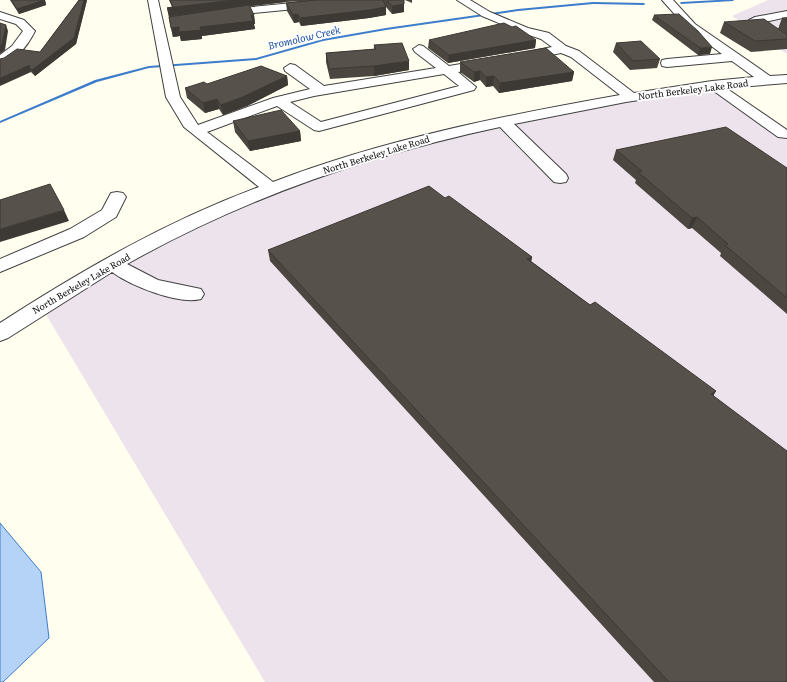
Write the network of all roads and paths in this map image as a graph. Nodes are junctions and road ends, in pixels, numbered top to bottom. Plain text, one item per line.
1 (154, 0) edge
2 (356, 0) edge
3 (462, 0) edge
4 (667, 0) edge
5 (787, 14) edge
6 (0, 15) edge
7 (209, 15) edge
8 (787, 42) edge
9 (419, 49) dead end
10 (562, 49) junction
11 (734, 57) junction
12 (0, 61) edge
13 (667, 63) dead end
14 (583, 67) junction
15 (290, 68) dead end
16 (446, 70) junction
17 (787, 79) edge
18 (768, 81) junction
19 (714, 85) junction
20 (320, 90) junction
21 (631, 97) junction
22 (614, 100) junction
23 (278, 101) junction
24 (503, 121) junction
25 (196, 131) junction
26 (783, 134) dead end
27 (560, 178) dead end
28 (271, 188) junction
29 (117, 197) dead end
30 (112, 263) junction
31 (0, 266) edge
32 (194, 294) dead end
33 (0, 332) edge

1 - 25 street
2 - 7 street
3 - 10 street
4 - 11 street
5 - 8 street
6 - 12 street
9 - 16 street
10 - 14 street
10 - 14 street
10 - 16 street
11 - 13 street
11 - 18 street
14 - 21 street
14 - 22 street
15 - 20 street
16 - 20 street
16 - 23 street
17 - 18 street, North Berkeley Lake Road
18 - 19 street, North Berkeley Lake Road
19 - 21 street, North Berkeley Lake Road
19 - 26 street
20 - 23 street
21 - 22 street, North Berkeley Lake Road
22 - 24 street, North Berkeley Lake Road
23 - 25 street
24 - 27 street
24 - 28 street, North Berkeley Lake Road
25 - 28 street
28 - 30 street, North Berkeley Lake Road
29 - 31 street
30 - 32 street
30 - 33 street, North Berkeley Lake Road

